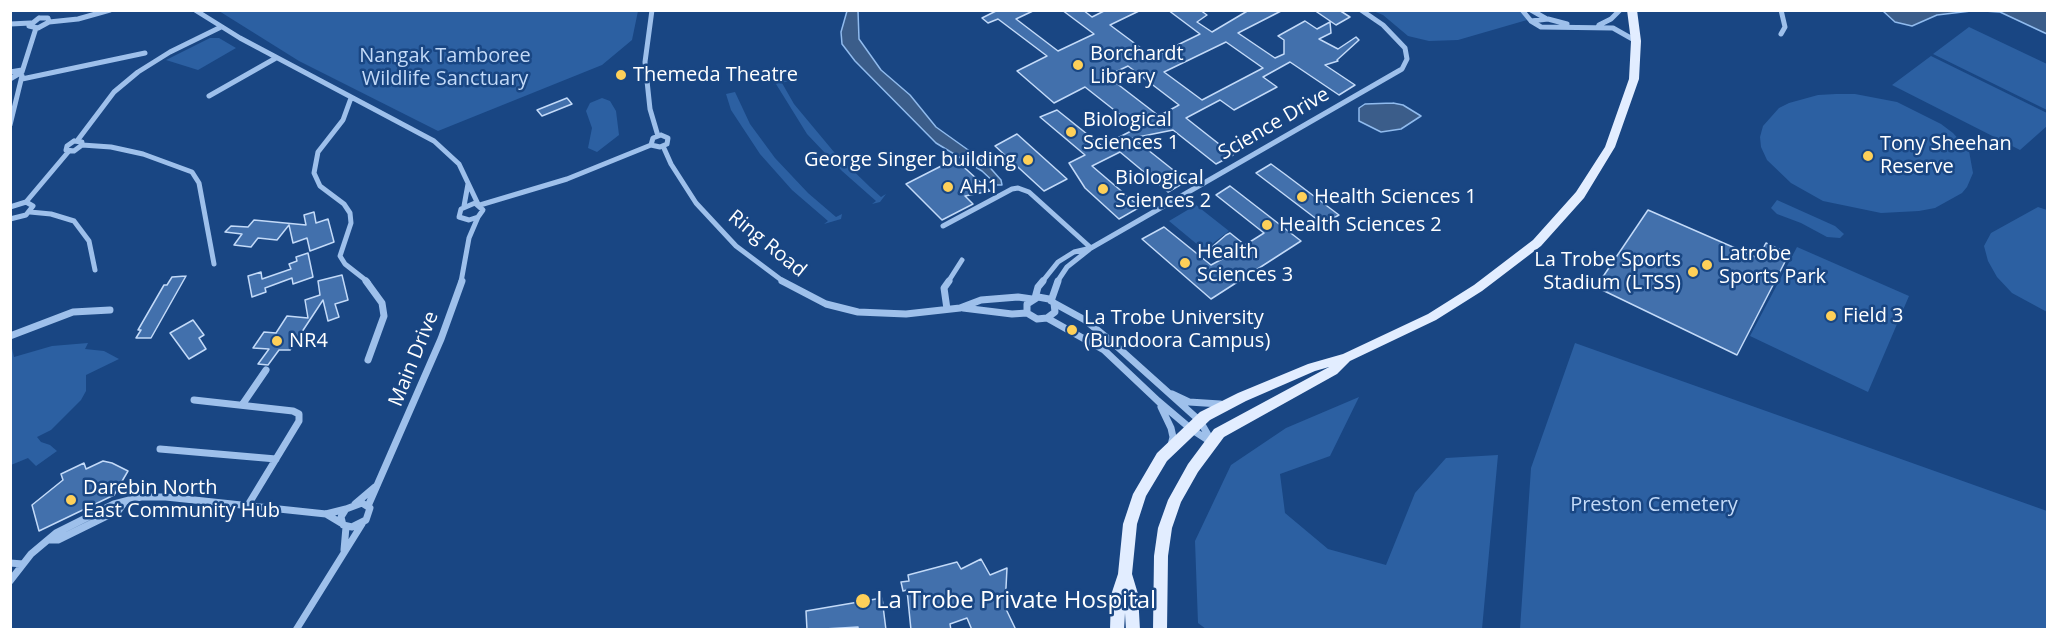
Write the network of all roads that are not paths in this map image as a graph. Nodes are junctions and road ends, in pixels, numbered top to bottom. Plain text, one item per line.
1 (93, 10) edge
2 (110, 10) edge
3 (195, 10) edge
4 (652, 10) edge
5 (1361, 10) edge
6 (1522, 10) edge
7 (1531, 10) edge
8 (1620, 10) edge
9 (1632, 10) edge
10 (1781, 10) edge
11 (98, 14) junction
12 (1548, 19) junction
13 (1531, 21) junction
14 (49, 22) junction
15 (30, 23) junction
16 (10, 24) edge
17 (1577, 26) junction
18 (1595, 26) junction
19 (221, 27) junction
20 (1545, 27) junction
21 (36, 28) junction
22 (1780, 34) dead end
23 (1636, 41) junction
24 (145, 53) dead end
25 (276, 58) junction
26 (10, 72) edge
27 (22, 74) junction
28 (10, 79) edge
29 (208, 96) dead end
30 (351, 98) junction
31 (10, 125) edge
32 (658, 136) junction
33 (80, 143) junction
34 (651, 145) junction
35 (663, 146) junction
36 (468, 183) junction
37 (505, 200) junction
38 (26, 202) junction
39 (479, 204) junction
40 (10, 207) edge
41 (464, 207) junction
42 (30, 212) junction
43 (480, 215) junction
44 (10, 219) edge
45 (465, 220) junction
46 (943, 226) dead end
47 (468, 238) junction
48 (1091, 248) junction
49 (962, 260) dead end
50 (1059, 262) junction
51 (214, 264) dead end
52 (1067, 267) junction
53 (95, 270) dead end
54 (1034, 299) junction
55 (1053, 302) junction
56 (960, 308) junction
57 (947, 309) junction
58 (110, 310) dead end
59 (1027, 313) junction
60 (1047, 318) junction
61 (10, 336) edge
62 (1346, 358) junction
63 (368, 360) dead end
64 (266, 370) dead end
65 (1166, 391) junction
66 (1242, 397) junction
67 (194, 400) dead end
68 (1158, 401) junction
69 (242, 405) junction
70 (1195, 425) junction
71 (1212, 443) junction
72 (159, 449) dead end
73 (1170, 449) junction
74 (276, 459) junction
75 (375, 487) junction
76 (354, 504) junction
77 (248, 505) junction
78 (368, 506) junction
79 (346, 510) junction
80 (326, 514) junction
81 (362, 524) junction
82 (344, 525) junction
83 (343, 553) junction
84 (10, 563) edge
85 (23, 564) junction
86 (1125, 574) junction
87 (10, 581) edge
88 (1162, 625) edge
89 (296, 630) edge
90 (1117, 630) edge
91 (1133, 630) edge

1 - 11 street
2 - 11 street
3 - 19 street
4 - 32 street
5 - 48 street, Science Drive
6 - 13 street
7 - 12 street
8 - 18 street
9 - 23 main road
10 - 22 street
11 - 14 street
12 - 13 street
12 - 17 street
12 - 20 street
13 - 20 street
14 - 15 street
14 - 21 street
15 - 16 street
15 - 21 street
17 - 18 street
17 - 20 street
18 - 23 street
19 - 25 street
19 - 33 street
21 - 27 street
23 - 62 main road
24 - 27 street
25 - 29 street
25 - 30 street
26 - 27 street
27 - 28 street
27 - 31 street
30 - 36 street
30 - 63 street
32 - 34 street
32 - 35 street, Ring Road
33 - 38 street
33 - 51 street
34 - 35 street
34 - 37 street
35 - 57 street, Ring Road
36 - 39 street
36 - 41 street
37 - 39 street
37 - 43 street
38 - 40 street
38 - 42 street
39 - 41 street
39 - 43 street
41 - 45 street, Main Drive
42 - 44 street
42 - 53 street
43 - 45 street
43 - 47 street, Main Drive
45 - 47 street, Main Drive
46 - 48 street
47 - 75 street, Main Drive
48 - 50 street, Science Drive
48 - 52 street, Science Drive
49 - 57 street
50 - 52 street
50 - 54 street, Science Drive
52 - 55 street, Science Drive
54 - 55 street
54 - 56 street, Ring Road
54 - 59 street
55 - 60 street
55 - 65 street
56 - 57 street, Ring Road
56 - 59 street, Ring Road
58 - 61 street
59 - 60 street
60 - 68 street
62 - 66 main road
62 - 71 main road
64 - 69 street
65 - 66 street
65 - 70 street
66 - 70 main road
67 - 69 street
68 - 70 street
68 - 73 street
69 - 74 street
70 - 71 street
70 - 71 street
70 - 73 main road
71 - 88 main road
72 - 74 street
73 - 86 main road
74 - 77 street
75 - 76 street, Main Drive
75 - 78 street, Main Drive
76 - 78 street
76 - 79 street
77 - 80 street
77 - 85 street
78 - 81 street
79 - 80 street
79 - 82 street
80 - 82 street
81 - 82 street
81 - 83 street
82 - 83 street
83 - 89 street
84 - 85 street
85 - 87 street
86 - 90 main road
86 - 91 main road

